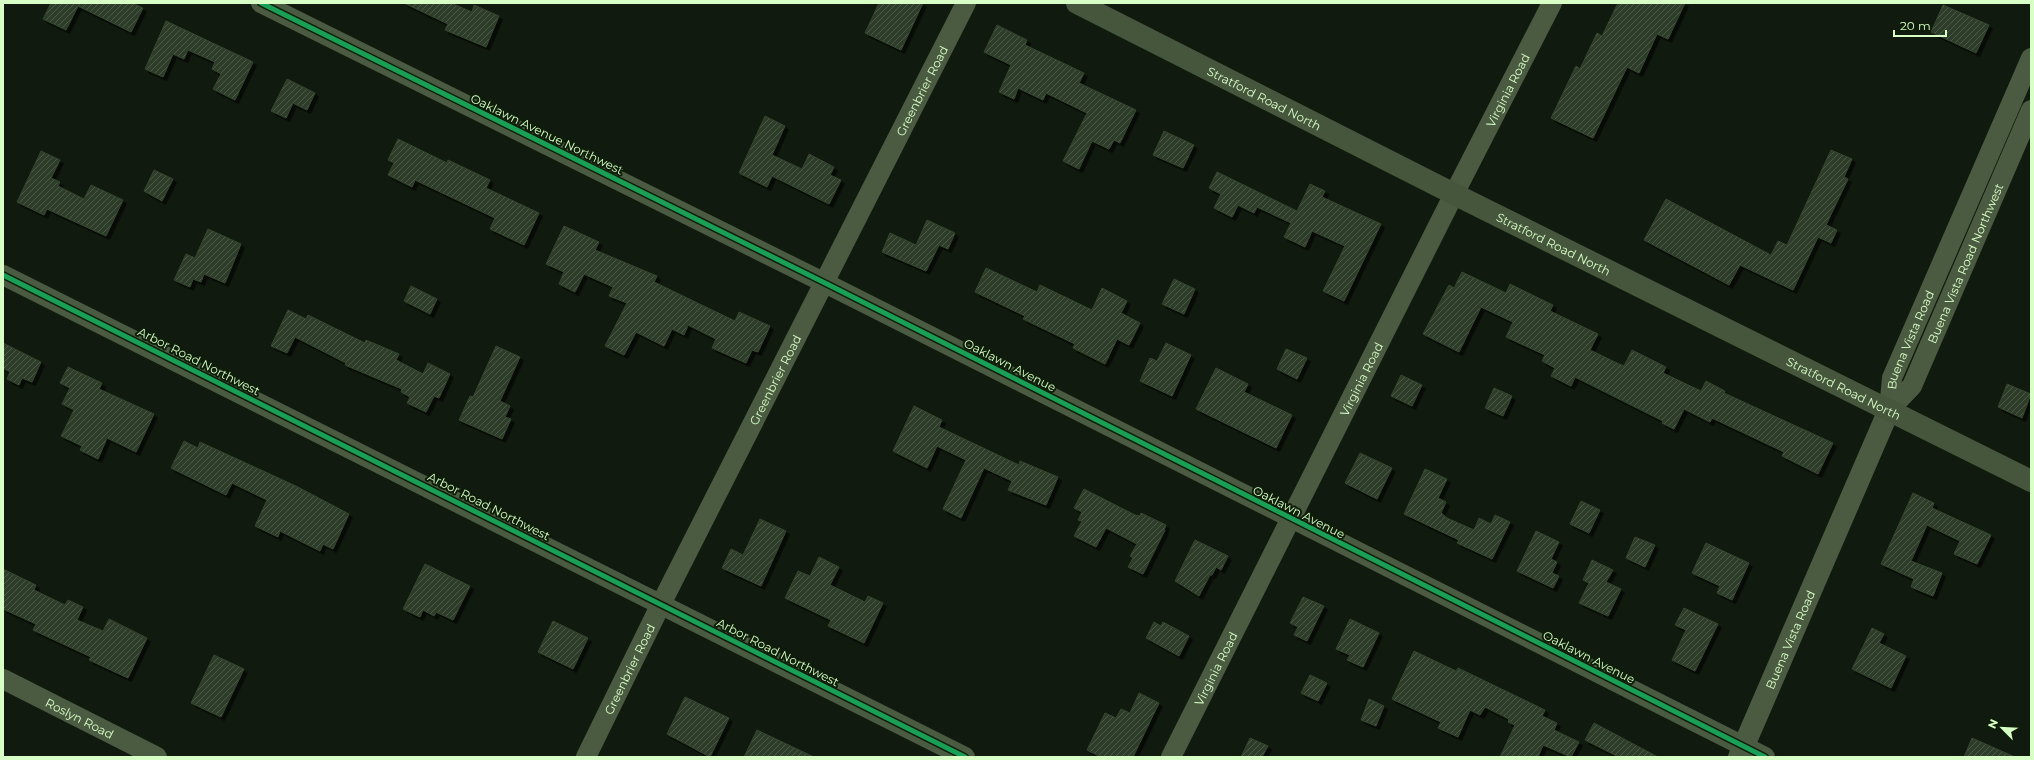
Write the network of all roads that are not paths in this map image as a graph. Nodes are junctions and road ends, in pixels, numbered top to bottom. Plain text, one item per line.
1 (261, 3) edge
2 (966, 3) edge
3 (1077, 3) edge
4 (1552, 3) edge
5 (2031, 58) edge
6 (2031, 110) edge
7 (1454, 194) junction
8 (3, 275) edge
9 (825, 283) junction
10 (1889, 410) junction
11 (2031, 481) edge
12 (1291, 519) junction
13 (661, 604) junction
14 (3, 679) edge
15 (1742, 752) edge
16 (157, 757) edge
17 (586, 757) edge
18 (965, 757) edge
19 (1171, 757) edge
20 (1765, 757) edge

1 - 9 street, Oaklawn Avenue Northwest
2 - 9 street, Greenbrier Road
3 - 7 main road, Stratford Road North
4 - 7 street, Virginia Road
5 - 10 street, Buena Vista Road
6 - 10 street, Buena Vista Road Northwest
7 - 10 main road, Stratford Road North
7 - 12 street, Virginia Road
8 - 13 street, Arbor Road Northwest
9 - 12 street, Oaklawn Avenue
9 - 13 street, Greenbrier Road
10 - 11 main road, Stratford Road North
10 - 15 street, Buena Vista Road
12 - 15 street, Oaklawn Avenue
12 - 19 street, Virginia Road
13 - 17 street, Greenbrier Road
13 - 18 street, Arbor Road Northwest
14 - 16 street, Roslyn Road
15 - 20 street, Oaklawn Avenue

